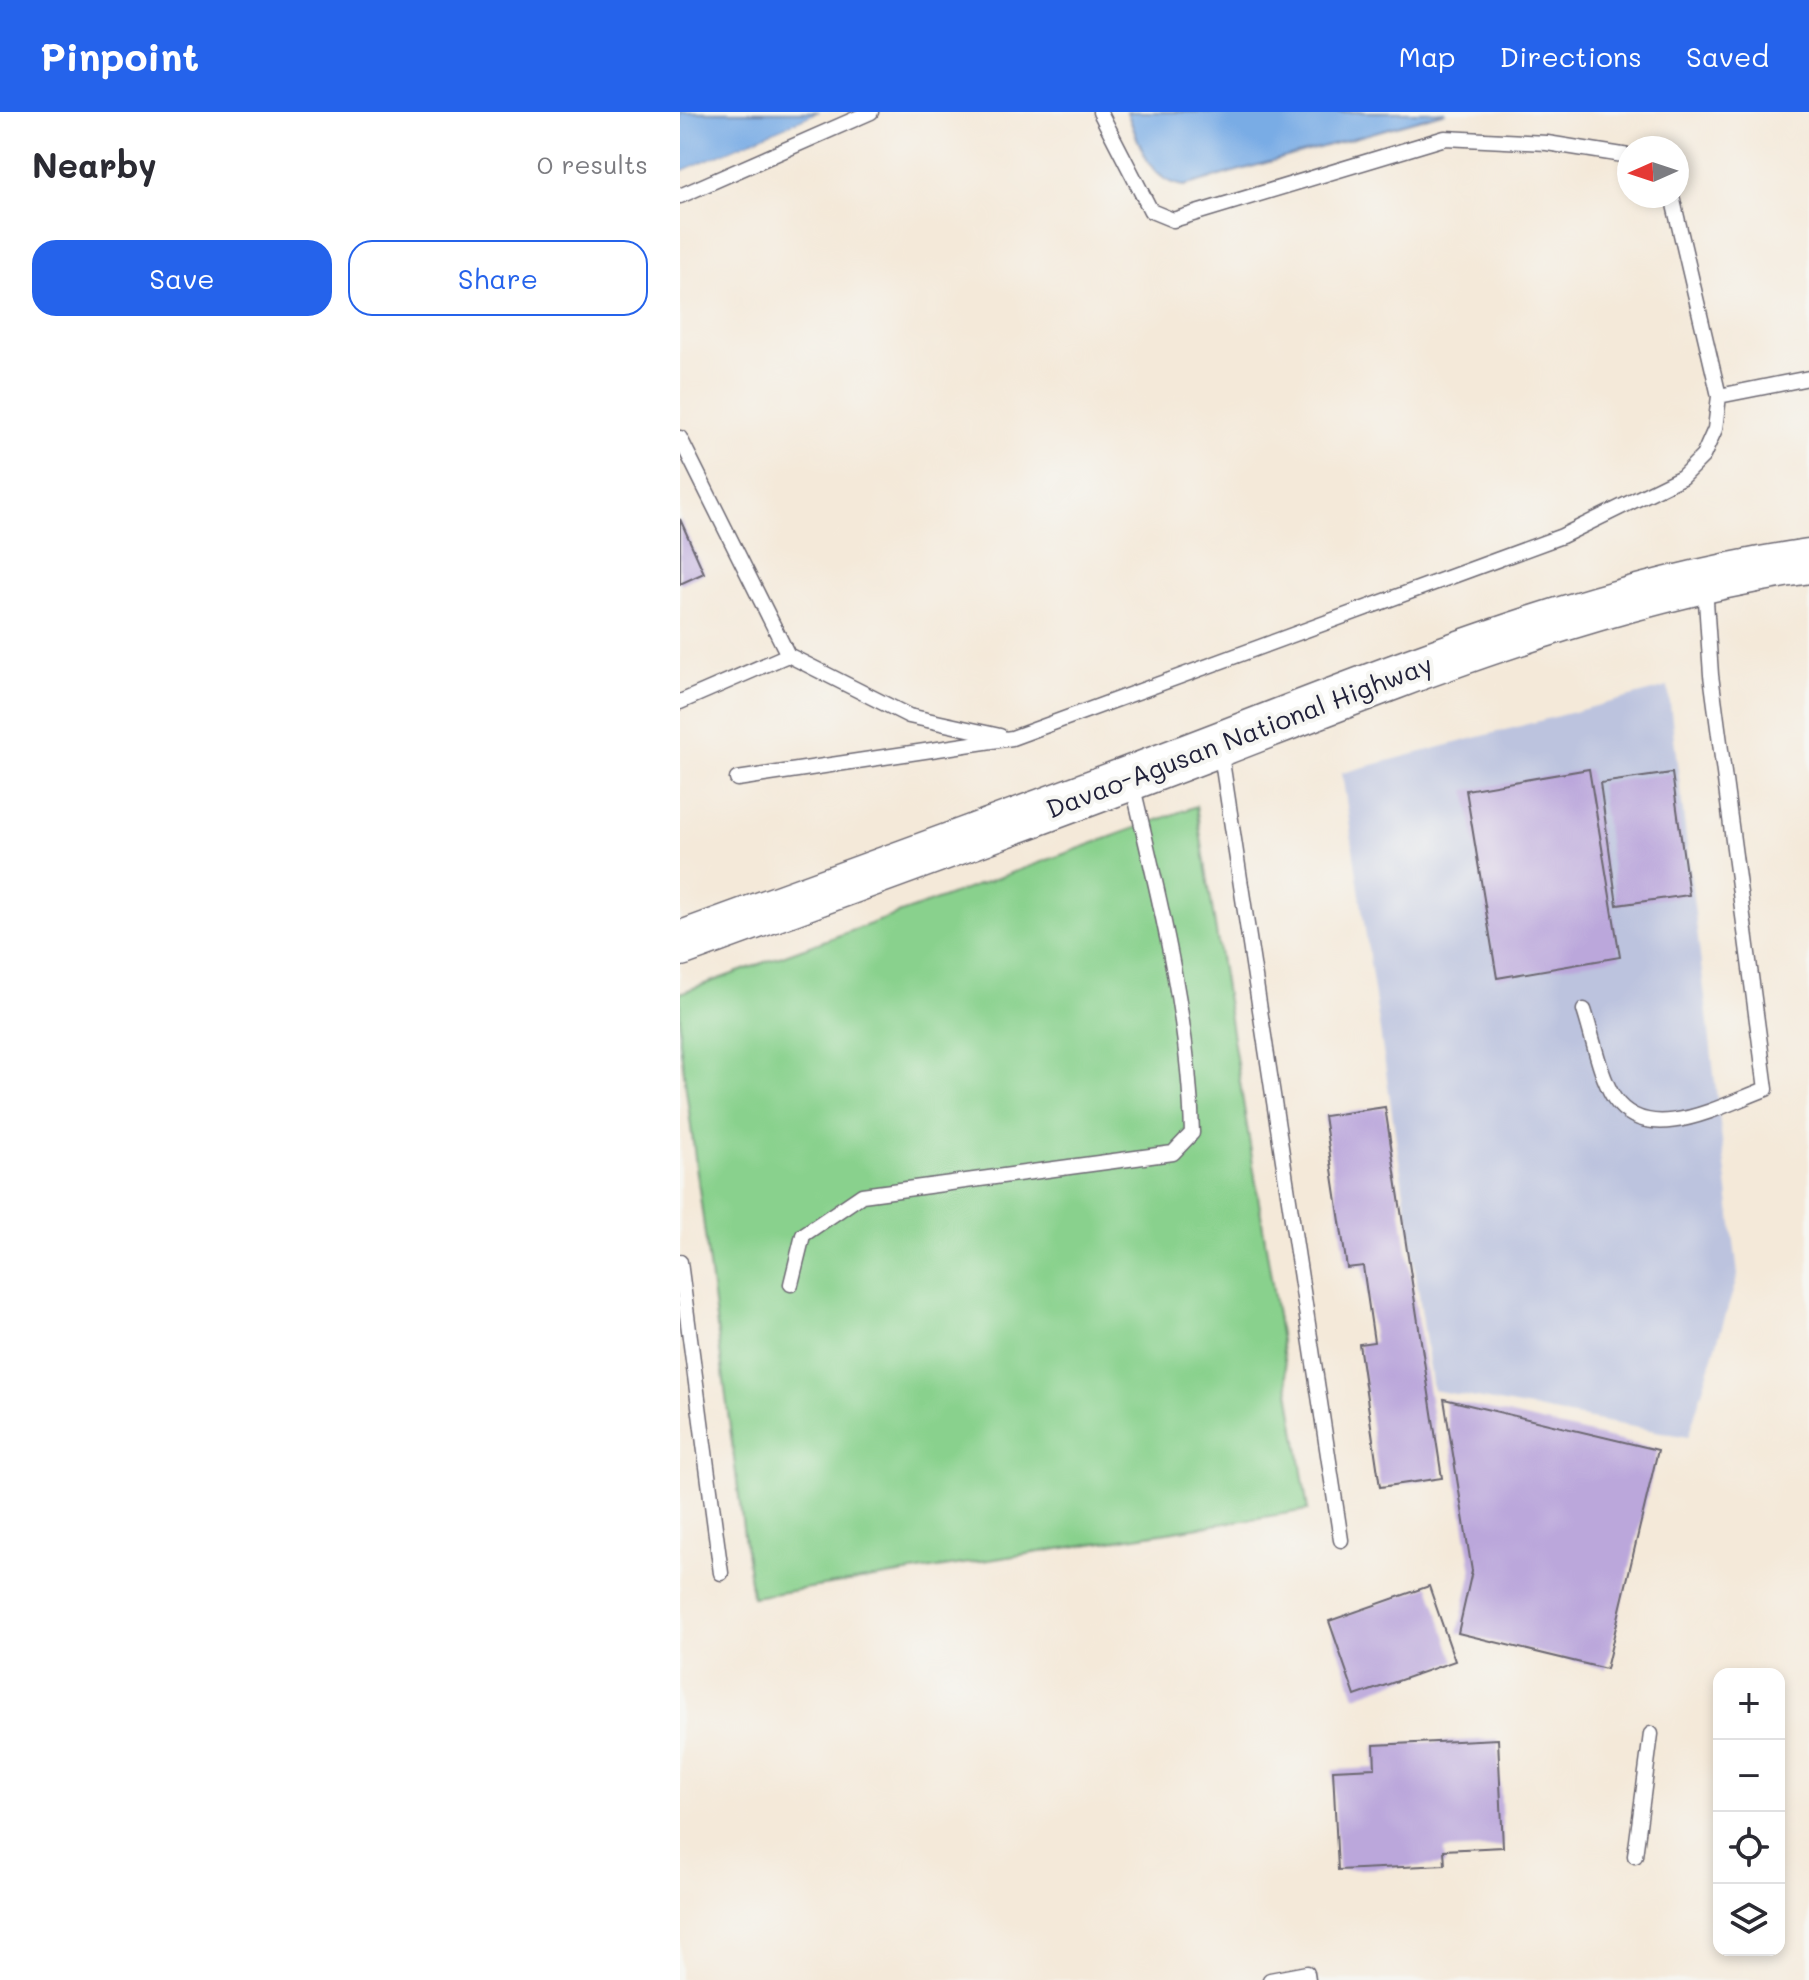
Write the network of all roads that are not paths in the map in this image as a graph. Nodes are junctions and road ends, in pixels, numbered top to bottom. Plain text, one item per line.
1 (871, 112) edge
2 (1100, 112) edge
3 (1617, 154) edge
4 (680, 196) edge
5 (1675, 208) edge
6 (1809, 378) edge
7 (1719, 396) junction
8 (680, 438) edge
9 (1809, 561) edge
10 (1704, 582) junction
11 (788, 655) junction
12 (680, 702) edge
13 (1012, 738) junction
14 (1219, 744) junction
15 (1131, 777) junction
16 (737, 779) dead end
17 (680, 944) edge
18 (1584, 1010) dead end
19 (680, 1262) edge
20 (791, 1284) dead end
21 (1341, 1540) dead end
22 (721, 1573) dead end
23 (1651, 1734) dead end
24 (1635, 1856) dead end
25 (1270, 1980) edge
26 (1308, 1980) edge

1 - 4 lane
2 - 3 lane
5 - 7 lane
6 - 7 lane
7 - 13 lane
8 - 11 lane
9 - 10 highway, Davao-Agusan National Highway
10 - 14 highway, Davao-Agusan National Highway
10 - 18 lane
11 - 12 lane
11 - 13 lane
13 - 16 lane
14 - 15 highway, Davao-Agusan National Highway
14 - 21 lane
15 - 17 highway, Davao-Agusan National Highway
15 - 20 lane
19 - 22 lane
23 - 24 lane
25 - 26 lane

